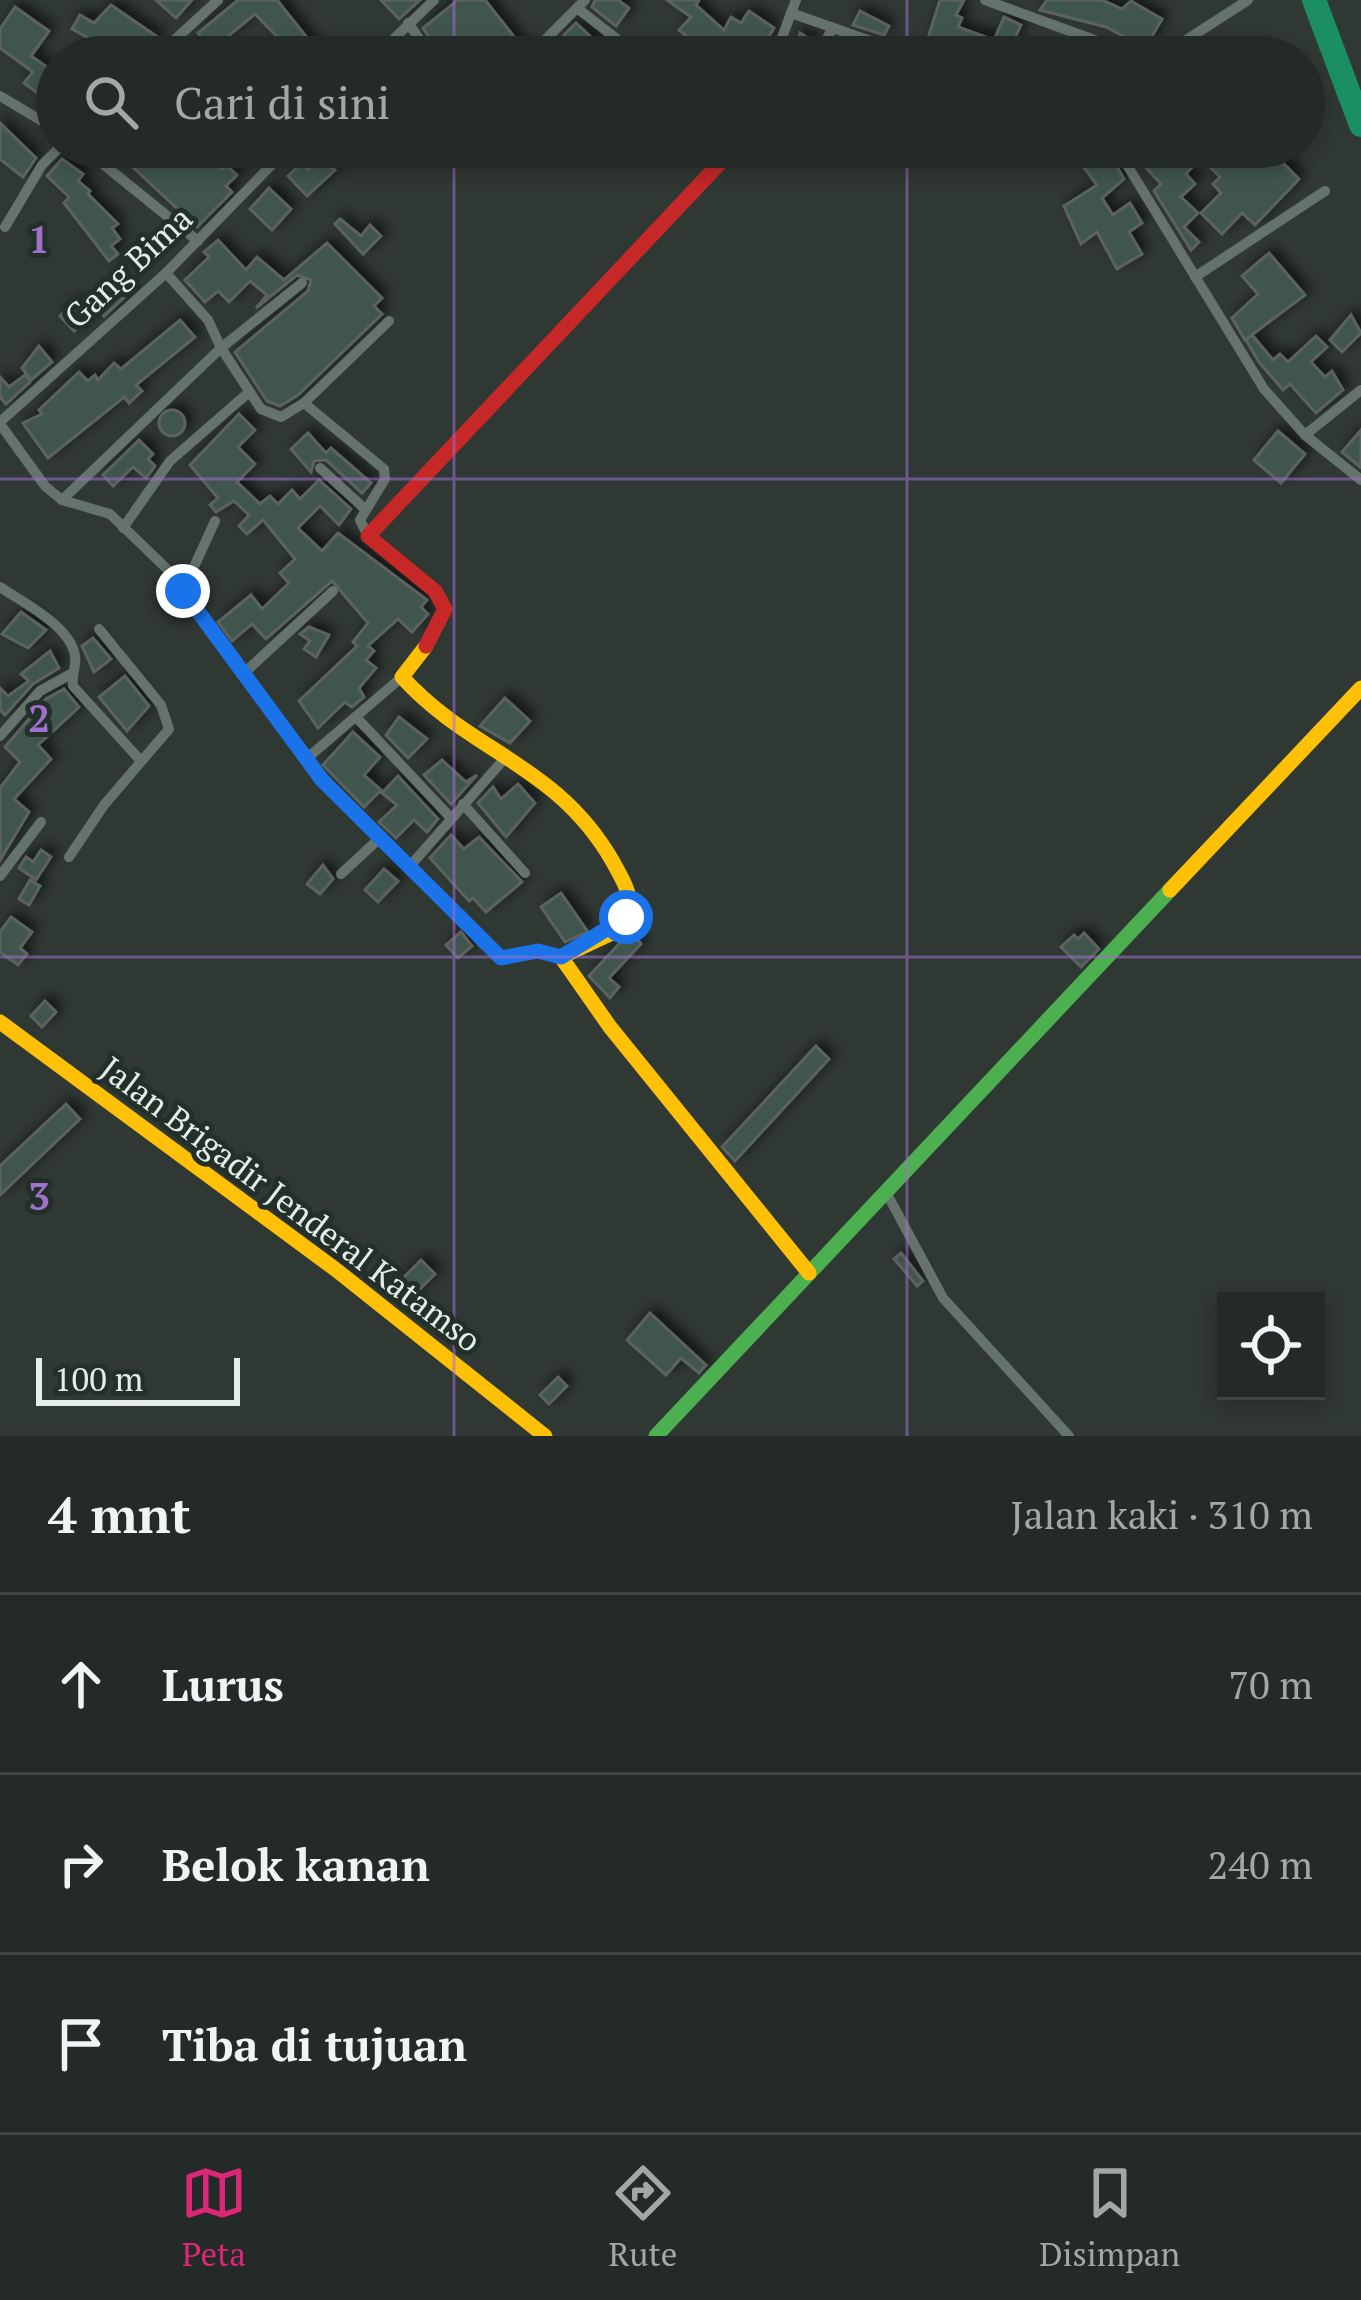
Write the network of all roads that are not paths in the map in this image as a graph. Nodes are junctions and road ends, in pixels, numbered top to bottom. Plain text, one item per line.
1 (218, 0) edge
2 (434, 0) edge
3 (796, 0) edge
4 (985, 0) edge
5 (1248, 0) edge
6 (581, 4) edge
7 (791, 14) junction
8 (408, 22) junction
9 (833, 28) junction
10 (179, 36) edge
11 (395, 36) edge
12 (418, 36) edge
13 (549, 36) edge
14 (617, 36) edge
15 (783, 36) edge
16 (828, 36) edge
17 (856, 36) edge
18 (1084, 36) edge
19 (1198, 36) edge
20 (0, 96) edge
21 (36, 117) edge
22 (40, 168) edge
23 (108, 168) edge
24 (269, 168) edge
25 (715, 168) edge
26 (1128, 168) edge
27 (1325, 190) dead end
28 (5, 227) dead end
29 (198, 242) junction
30 (166, 274) junction
31 (1196, 277) junction
32 (302, 283) dead end
33 (388, 321) dead end
34 (221, 349) junction
35 (1361, 390) edge
36 (248, 393) junction
37 (304, 403) junction
38 (0, 423) edge
39 (1305, 435) junction
40 (320, 468) dead end
41 (1361, 480) edge
42 (62, 500) junction
43 (365, 509) junction
44 (215, 521) dead end
45 (123, 528) junction
46 (368, 536) junction
47 (0, 587) edge
48 (183, 591) junction
49 (332, 591) dead end
50 (99, 628) dead end
51 (71, 674) junction
52 (242, 675) junction
53 (402, 677) junction
54 (1361, 688) edge
55 (356, 717) junction
56 (2, 730) edge
57 (505, 758) junction
58 (305, 760) junction
59 (140, 761) junction
60 (463, 805) junction
61 (452, 818) junction
62 (40, 822) dead end
63 (382, 836) junction
64 (69, 857) dead end
65 (410, 866) junction
66 (525, 873) dead end
67 (341, 874) dead end
68 (0, 876) edge
69 (561, 957) junction
70 (0, 1022) edge
71 (886, 1192) junction
72 (809, 1274) junction
73 (545, 1436) edge
74 (656, 1436) edge
75 (1069, 1436) edge

1 - 10 street
2 - 8 street
3 - 7 street
4 - 18 street
5 - 19 street
6 - 13 street
6 - 14 street
7 - 9 street
7 - 15 street
8 - 11 street
8 - 12 street
9 - 16 street
9 - 17 street
20 - 21 street
22 - 28 street
23 - 29 street
24 - 29 street, Gang Bima
25 - 46 street
26 - 31 street
27 - 31 street
29 - 30 street, Gang Bima
30 - 34 street
30 - 38 street, Gang Bima
31 - 39 street
32 - 34 street
33 - 37 street
34 - 36 street
34 - 42 street
35 - 39 street
36 - 37 street
36 - 45 street
37 - 43 street
38 - 42 street
39 - 41 street
40 - 43 street
42 - 45 street
43 - 46 street
44 - 48 street
45 - 48 street
46 - 53 street
47 - 51 street
48 - 52 street
49 - 52 street
50 - 59 street
51 - 56 street
51 - 59 street
52 - 58 street
53 - 55 street
53 - 57 street
54 - 71 street
55 - 58 street
55 - 61 street
57 - 60 street
57 - 69 street
58 - 63 street
59 - 64 street
60 - 61 street
60 - 66 street
61 - 65 street
62 - 68 street
63 - 65 street
63 - 67 street
65 - 69 street
69 - 72 street
70 - 73 street, Jalan Brigadir Jenderal Katamso
71 - 72 street
71 - 75 street
72 - 74 street

